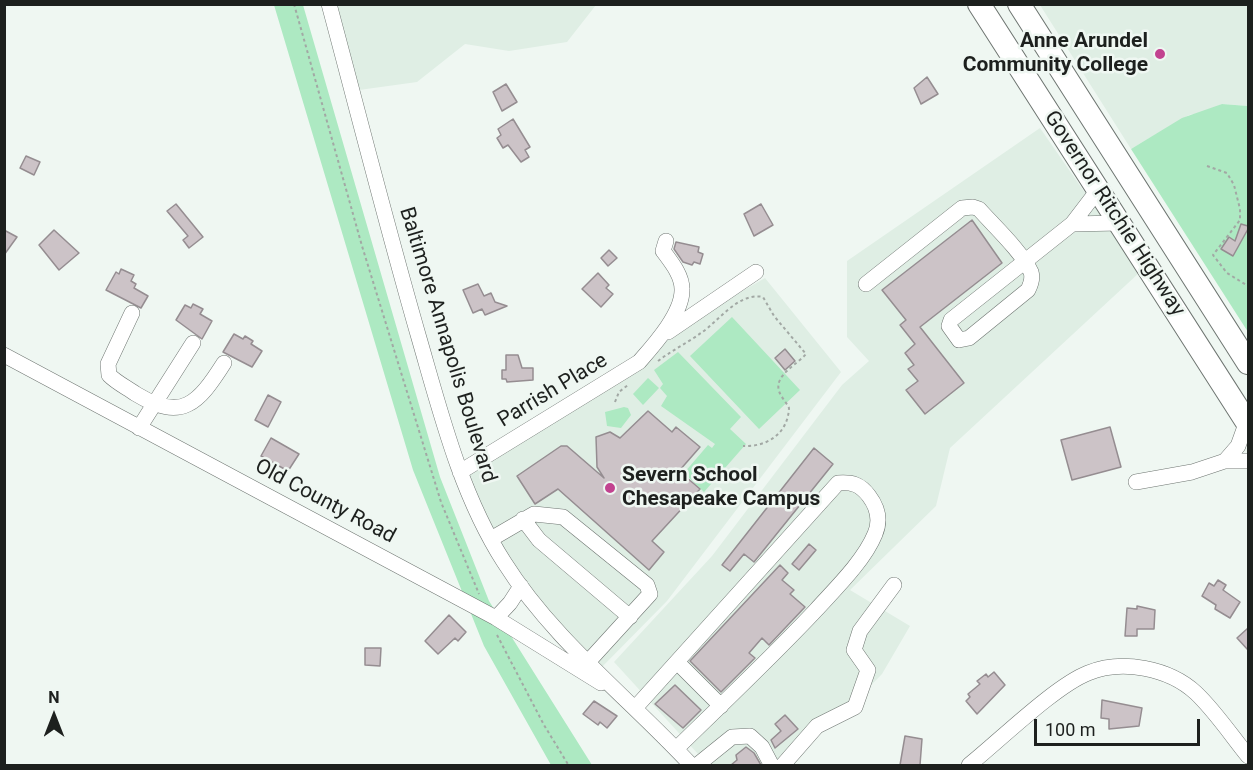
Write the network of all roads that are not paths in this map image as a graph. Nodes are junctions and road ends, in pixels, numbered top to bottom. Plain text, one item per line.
1 (329, 4) edge
2 (979, 4) edge
3 (1019, 4) edge
4 (1098, 190) junction
5 (1119, 223) junction
6 (1072, 224) junction
7 (666, 241) dead end
8 (1023, 261) junction
9 (756, 272) dead end
10 (866, 284) dead end
11 (132, 313) dead end
12 (660, 338) junction
13 (193, 343) dead end
14 (4, 355) edge
15 (224, 363) dead end
16 (1248, 363) edge
17 (153, 405) junction
18 (1248, 422) edge
19 (139, 428) junction
20 (1225, 461) junction
21 (1248, 461) edge
22 (460, 472) junction
23 (1136, 482) dead end
24 (523, 519) junction
25 (491, 538) junction
26 (894, 585) dead end
27 (521, 586) junction
28 (630, 617) junction
29 (495, 623) junction
30 (588, 662) junction
31 (677, 662) junction
32 (621, 694) junction
33 (721, 706) junction
34 (636, 707) junction
35 (676, 749) junction
36 (1248, 756) edge
37 (694, 765) edge
38 (771, 765) edge
39 (782, 765) edge
40 (969, 765) edge

1 - 22 street, Baltimore Annapolis Boulevard
2 - 4 highway, Governor Ritchie Highway
3 - 16 highway, Governor Ritchie Highway
4 - 5 highway, Governor Ritchie Highway
4 - 6 street
5 - 6 street
5 - 18 highway, Governor Ritchie Highway
6 - 8 street
7 - 12 street
8 - 8 street
8 - 10 street
9 - 12 street
11 - 17 street
12 - 22 street, Parrish Place
13 - 17 street
14 - 19 street, Old County Road
15 - 17 street
17 - 19 street
18 - 20 street
19 - 29 street, Old County Road
20 - 21 street
20 - 23 street
22 - 25 street, Baltimore Annapolis Boulevard
24 - 25 street
24 - 28 street
24 - 28 street
25 - 27 street, Baltimore Annapolis Boulevard
26 - 39 street
27 - 29 street
27 - 30 street, Baltimore Annapolis Boulevard
28 - 30 street
29 - 32 street, Old County Road
30 - 32 street, Baltimore Annapolis Boulevard
31 - 33 street
31 - 33 street
31 - 34 street
32 - 34 street, Baltimore Annapolis Boulevard
33 - 35 street
34 - 35 street, Baltimore Annapolis Boulevard
35 - 37 street, Baltimore Annapolis Boulevard
36 - 40 street
37 - 38 street

